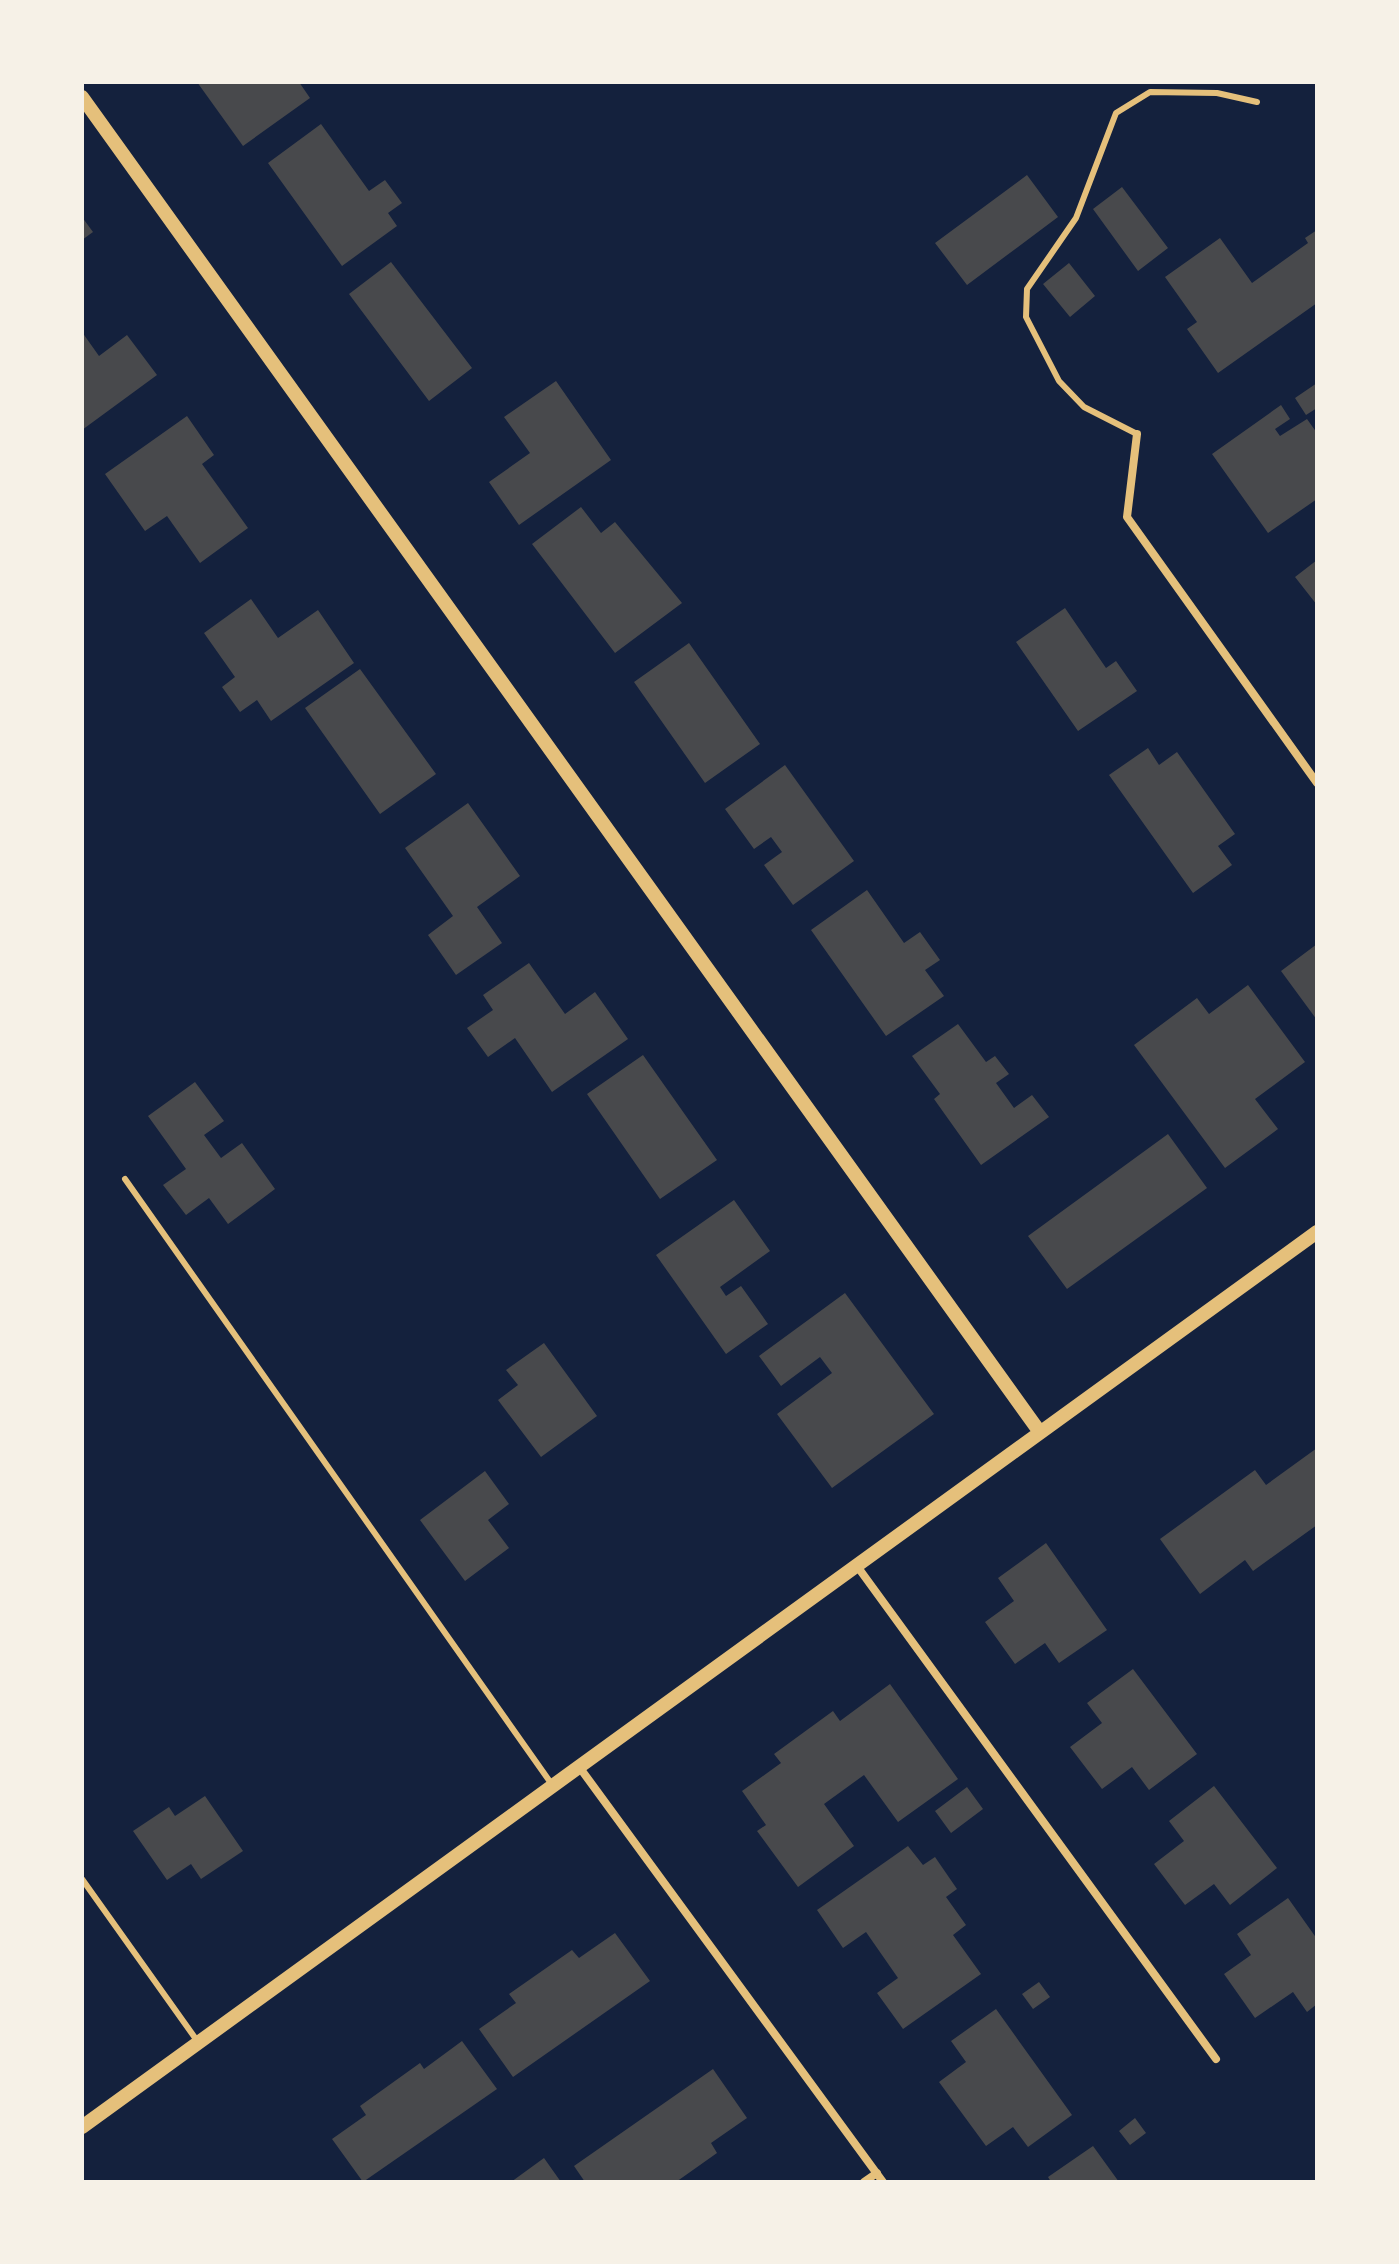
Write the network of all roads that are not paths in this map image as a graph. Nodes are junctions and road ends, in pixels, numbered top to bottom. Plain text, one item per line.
1 (82, 97) edge
2 (1257, 102) dead end
3 (1137, 434) joint
4 (1317, 783) edge
5 (125, 1179) dead end
6 (1317, 1232) edge
7 (1039, 1431) junction
8 (857, 1566) junction
9 (580, 1768) junction
10 (553, 1786) junction
11 (82, 1879) edge
12 (198, 2042) junction
13 (1216, 2059) dead end
14 (82, 2127) edge
15 (877, 2173) junction
16 (864, 2182) edge
17 (883, 2182) edge

1 - 7 street
2 - 3 lane
3 - 4 street
5 - 10 lane
6 - 7 street
7 - 8 street
8 - 9 street
8 - 13 street
9 - 10 street
9 - 15 street
10 - 12 street
11 - 12 lane
12 - 14 street
15 - 16 street
15 - 17 street

